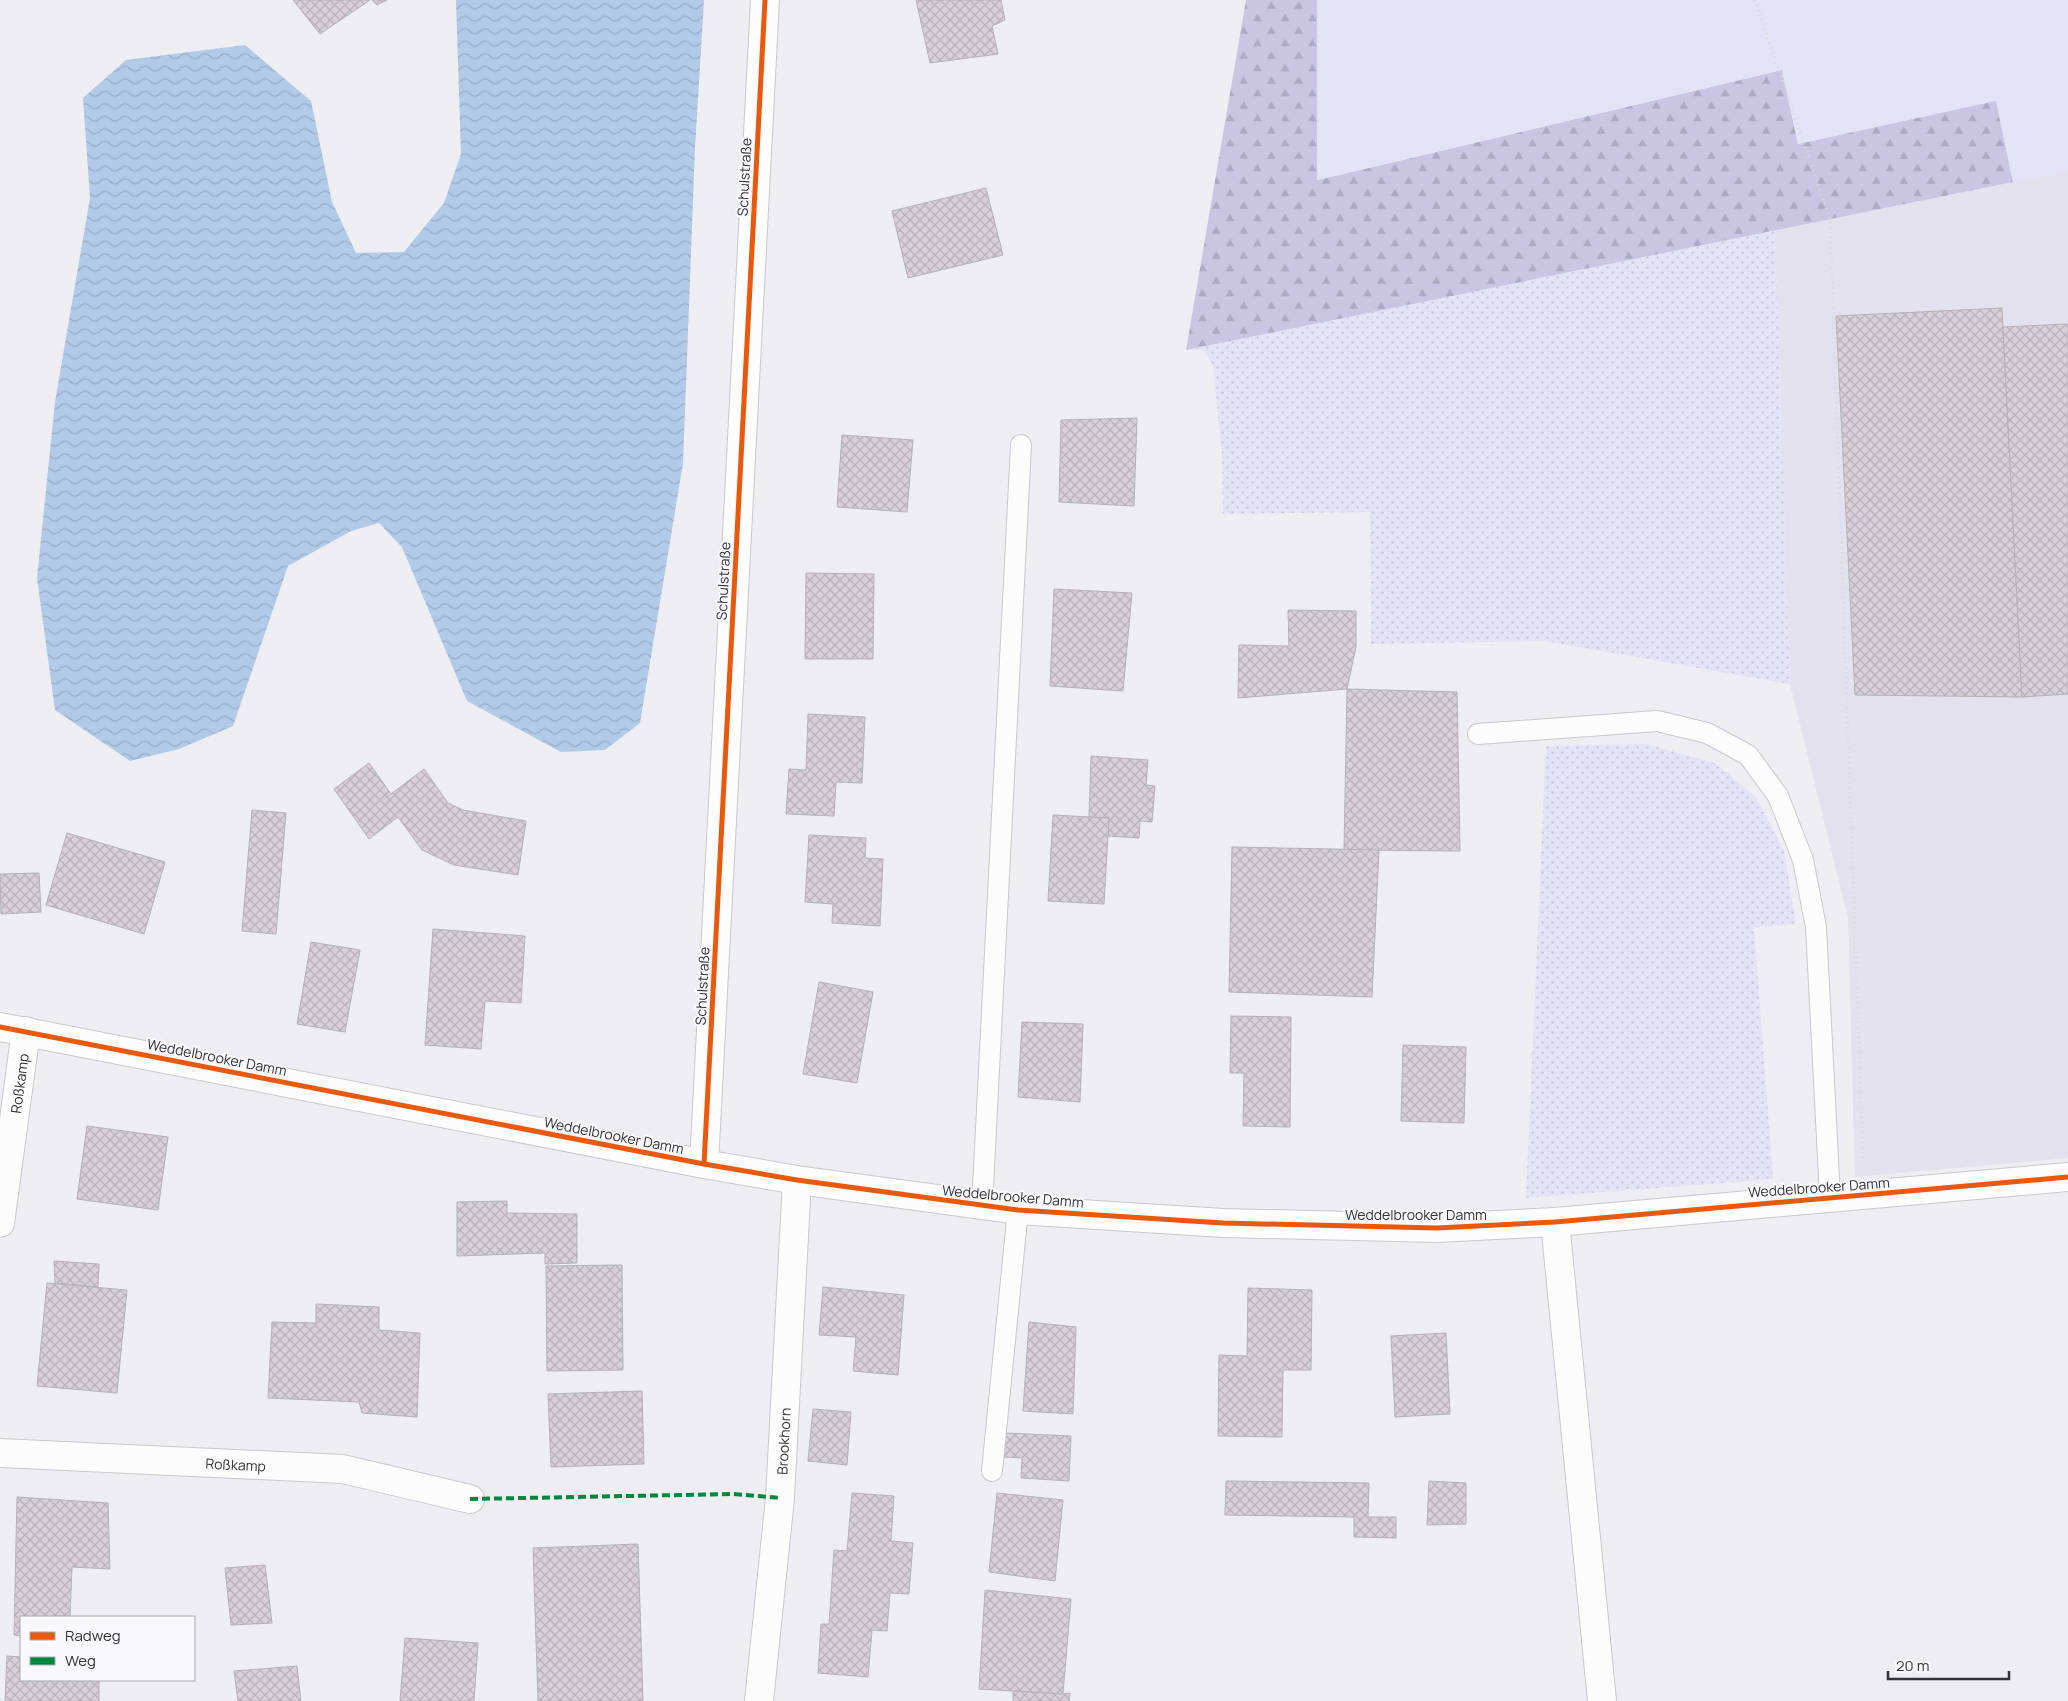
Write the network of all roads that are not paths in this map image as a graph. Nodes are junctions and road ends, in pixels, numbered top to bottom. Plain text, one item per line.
1 (765, 0) edge
2 (1021, 445) dead end
3 (1478, 734) dead end
4 (13, 1029) edge
5 (704, 1164) junction
6 (2068, 1177) edge
7 (797, 1180) junction
8 (1830, 1197) junction
9 (982, 1207) junction
10 (1018, 1210) junction
11 (1555, 1222) junction
12 (0, 1223) edge
13 (0, 1453) edge
14 (992, 1471) dead end
15 (470, 1500) dead end
16 (758, 1701) edge
17 (1602, 1701) edge

1 - 5 street, Schulstraße
2 - 9 lane
3 - 8 lane
4 - 5 street, Weddelbrooker Damm
4 - 12 street, Roßkamp
5 - 7 street, Weddelbrooker Damm
6 - 8 street, Weddelbrooker Damm
7 - 9 street, Weddelbrooker Damm
7 - 16 street, Brookhorn
8 - 11 street, Weddelbrooker Damm
9 - 10 street, Weddelbrooker Damm
10 - 11 street, Weddelbrooker Damm
10 - 14 lane
11 - 17 street
13 - 15 street, Roßkamp

